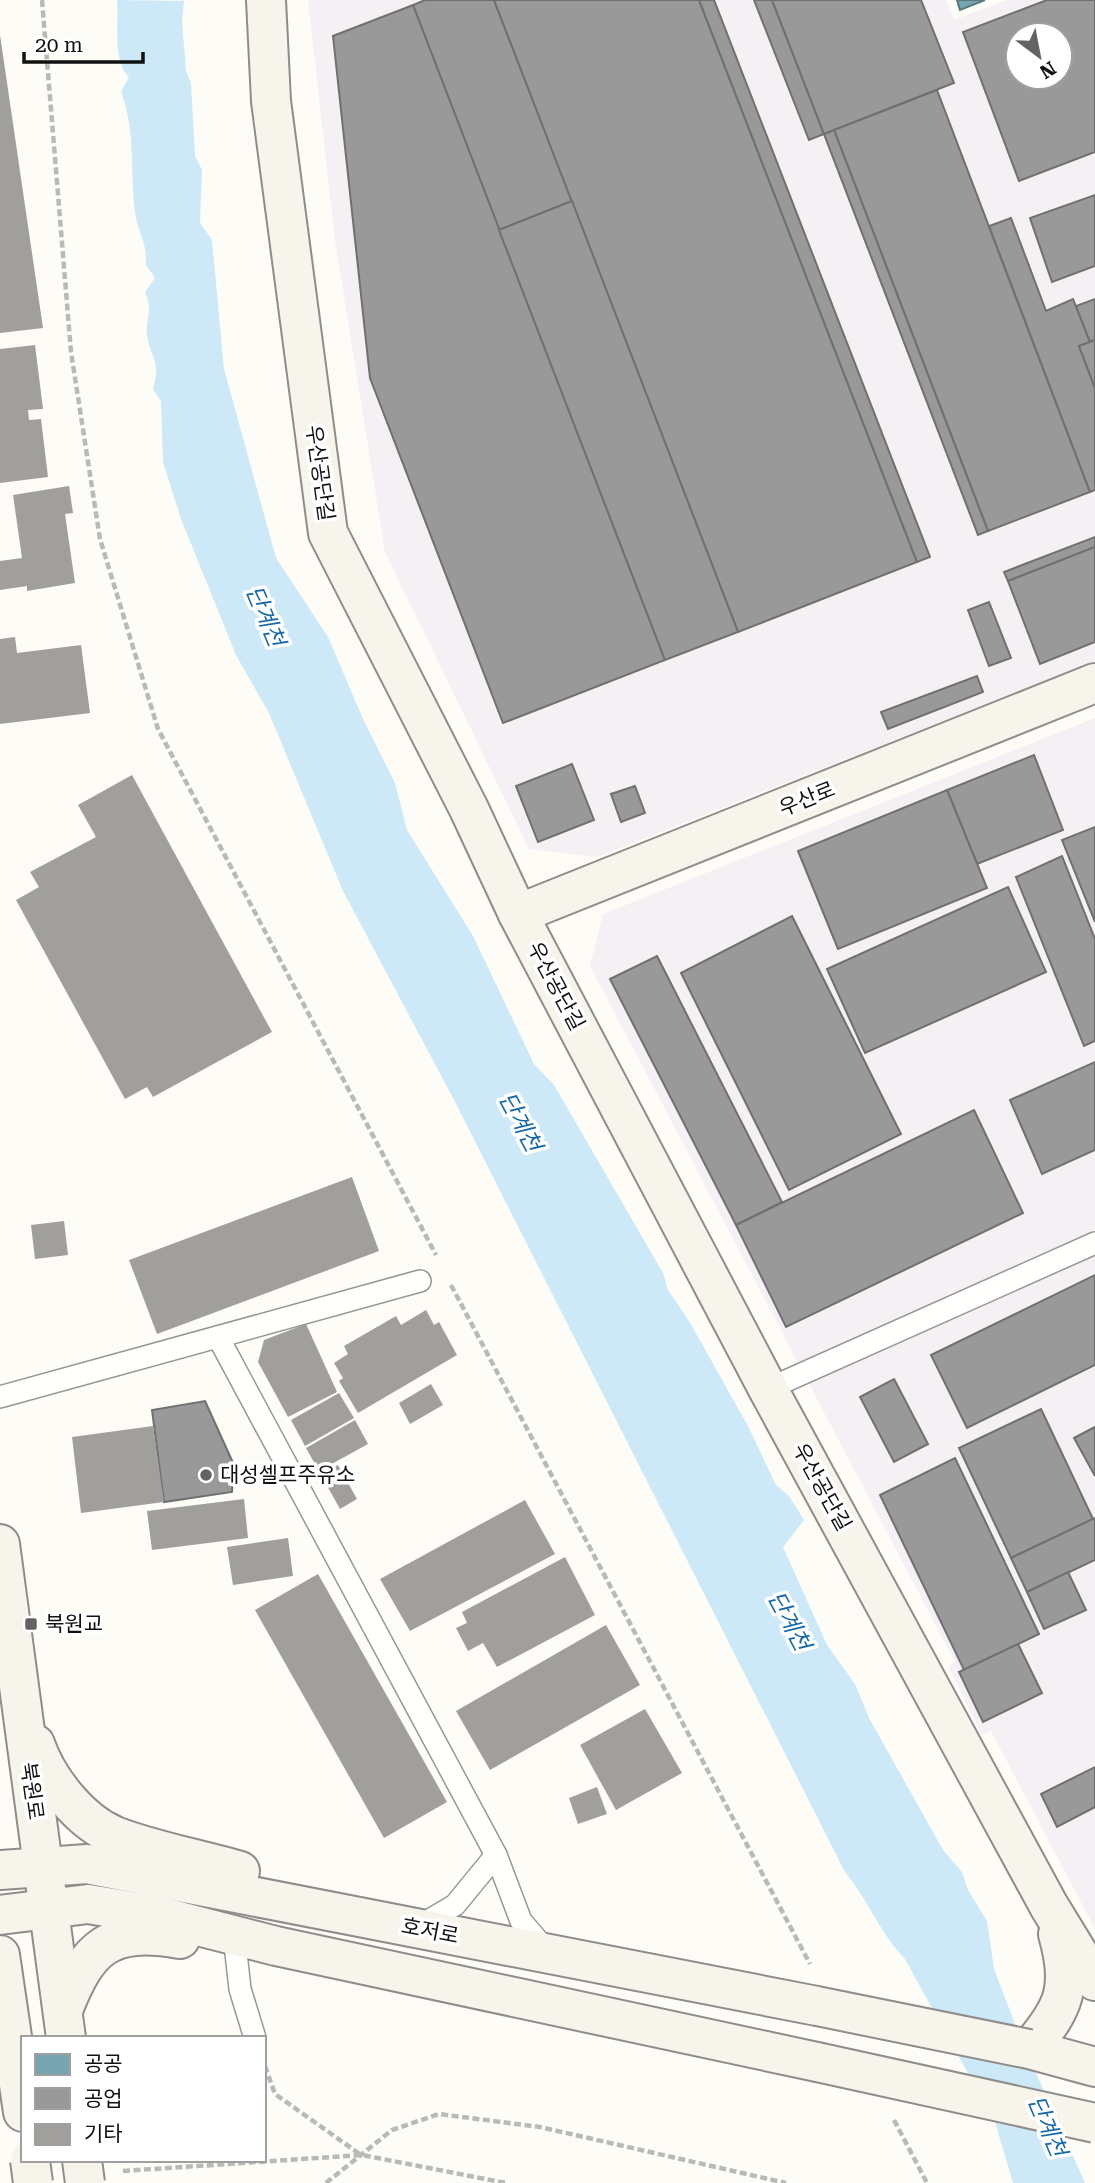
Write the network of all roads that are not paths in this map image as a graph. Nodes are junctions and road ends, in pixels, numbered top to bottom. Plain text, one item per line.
1 (265, 0) edge
2 (1095, 683) edge
3 (518, 914) junction
4 (1095, 1243) edge
5 (420, 1281) dead end
6 (218, 1337) junction
7 (768, 1389) junction
8 (0, 1397) edge
9 (0, 1544) edge
10 (21, 1704) junction
11 (496, 1855) junction
12 (42, 1867) junction
13 (0, 1870) edge
14 (303, 1906) junction
15 (1049, 1906) junction
16 (50, 1909) junction
17 (0, 1915) edge
18 (416, 1928) junction
19 (236, 1944) junction
20 (276, 1946) junction
21 (0, 1955) edge
22 (550, 1955) junction
23 (1095, 1981) edge
24 (65, 2024) edge
25 (254, 2036) edge
26 (1029, 2049) junction
27 (1095, 2067) edge
28 (21, 2098) edge
29 (1095, 2123) edge
30 (30, 2162) edge
31 (33, 2183) edge

1 - 3 street, 우산공단길
2 - 3 street, 우산로
3 - 7 street, 우산공단길
4 - 7 lane
5 - 6 lane
6 - 8 lane
6 - 11 lane
7 - 15 street, 우산공단길
9 - 10 street, 북원로
10 - 12 street, 북원로
10 - 14 street
11 - 18 lane
11 - 22 lane
12 - 13 street, 호저로
12 - 14 street, 호저로
12 - 16 street, 북원로
14 - 18 street, 호저로
15 - 23 street
15 - 26 street
16 - 17 street
16 - 20 street
16 - 24 street, 북원로
18 - 22 street, 호저로
19 - 20 street
19 - 24 street
19 - 25 lane
20 - 29 street, bridge
21 - 28 street
22 - 26 street, 호저로, bridge
26 - 27 street
30 - 31 street, bridge

